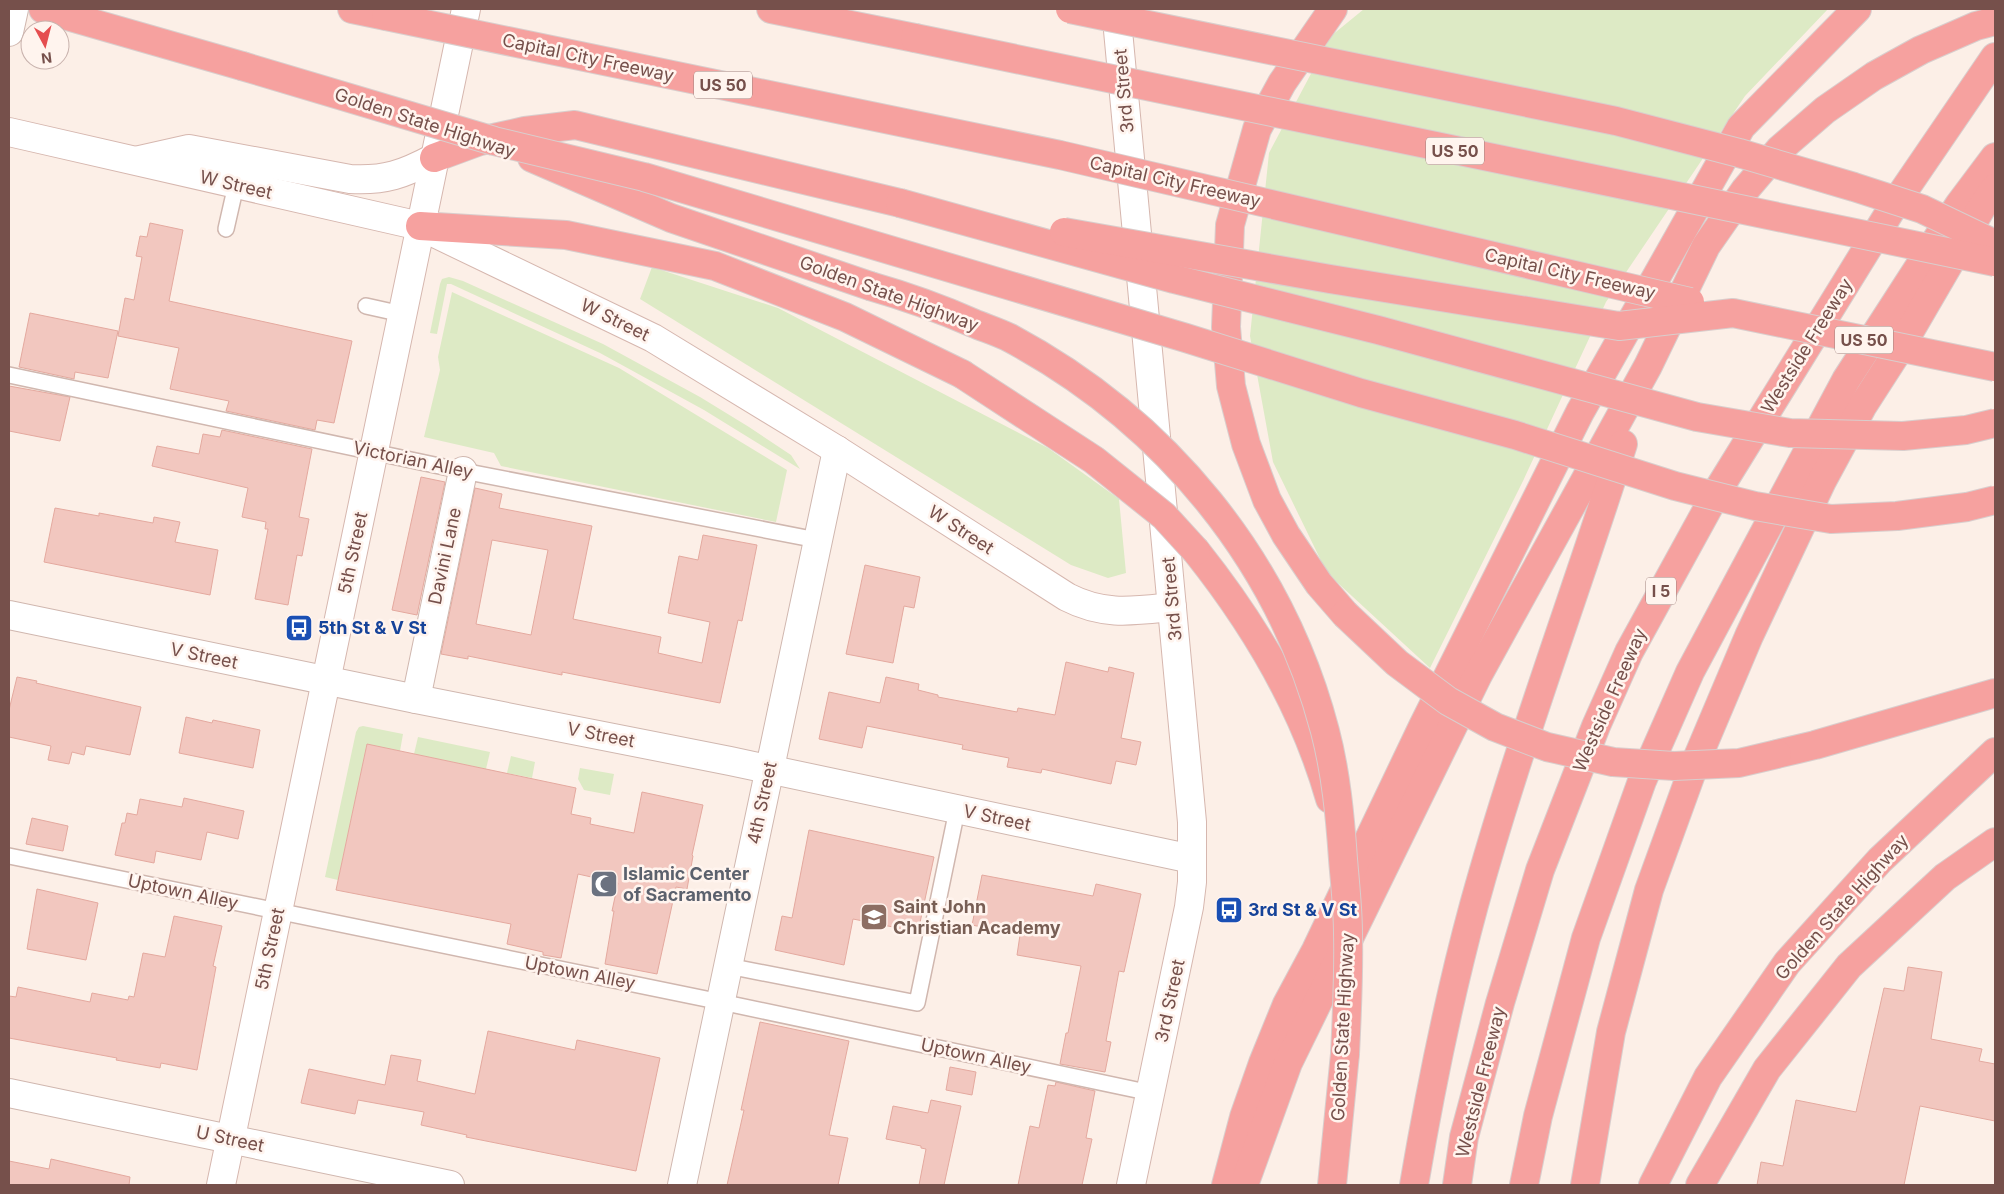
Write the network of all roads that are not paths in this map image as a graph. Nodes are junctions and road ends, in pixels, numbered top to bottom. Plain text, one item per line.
1 (14, 9) edge
2 (43, 9) edge
3 (352, 9) edge
4 (466, 9) edge
5 (771, 9) edge
6 (1070, 9) edge
7 (1116, 9) edge
8 (1333, 9) edge
9 (1857, 9) edge
10 (1986, 23) edge
11 (9, 32) edge
12 (1995, 57) edge
13 (9, 132) edge
14 (494, 141) junction
15 (1995, 156) edge
16 (434, 158) junction
17 (131, 162) junction
18 (236, 185) junction
19 (1995, 188) edge
20 (900, 203) junction
21 (420, 226) junction
22 (226, 229) dead end
23 (1995, 244) edge
24 (1995, 262) edge
25 (366, 306) dead end
26 (1733, 313) junction
27 (402, 314) junction
28 (1648, 366) junction
29 (1995, 367) edge
30 (9, 375) edge
31 (1995, 423) edge
32 (837, 450) junction
33 (374, 452) junction
34 (463, 470) junction
35 (1995, 500) edge
36 (817, 540) junction
37 (1172, 606) junction
38 (9, 615) edge
39 (326, 681) junction
40 (1995, 694) edge
41 (416, 699) junction
42 (1995, 752) edge
43 (770, 769) junction
44 (957, 810) junction
45 (1342, 842) junction
46 (1995, 842) edge
47 (9, 856) edge
48 (1192, 859) junction
49 (278, 912) junction
50 (728, 966) junction
51 (720, 1002) junction
52 (9, 1093) edge
53 (1151, 1093) junction
54 (231, 1139) junction
55 (222, 1185) edge
56 (450, 1185) edge
57 (682, 1185) edge
58 (1131, 1185) edge
59 (1226, 1185) edge
60 (1244, 1185) edge
61 (1332, 1185) edge
62 (1414, 1185) edge
63 (1457, 1185) edge
64 (1524, 1185) edge
65 (1585, 1185) edge
66 (1653, 1185) edge
67 (1700, 1185) edge

1 - 11 street
2 - 14 highway, Golden State Highway, bridge
3 - 26 highway, Capital City Freeway / US 50, bridge
4 - 16 street, 5th Street
5 - 24 highway, US 50, bridge
6 - 23 highway, bridge
7 - 37 street, 3rd Street
8 - 40 highway, bridge
9 - 59 highway
10 - 28 highway
12 - 63 highway, Westside Freeway / I 5
13 - 17 street, W Street
14 - 35 highway, bridge
14 - 45 highway, Golden State Highway, bridge
15 - 64 highway
16 - 17 street
16 - 20 highway
16 - 21 street, 5th Street
17 - 18 street, W Street
18 - 21 street, W Street
18 - 22 lane
19 - 65 highway
20 - 26 highway, bridge
20 - 31 highway, bridge
21 - 27 street, 5th Street
21 - 32 street, W Street
21 - 45 highway, bridge
25 - 27 lane
26 - 29 highway, Capital City Freeway / US 50, bridge
27 - 33 street, 5th Street
28 - 60 highway
28 - 62 highway
30 - 33 lane, Victorian Alley
32 - 36 street, 4th Street
32 - 37 street, W Street
33 - 34 lane, Victorian Alley
33 - 39 street, 5th Street
34 - 36 lane, Victorian Alley
34 - 41 street, Davini Lane
36 - 43 street, 4th Street
37 - 48 street, 3rd Street
38 - 39 street, V Street
39 - 41 street, V Street
39 - 49 street, 5th Street
41 - 43 street, V Street
42 - 66 highway, Golden State Highway
43 - 44 street, V Street
43 - 50 street, 4th Street
44 - 48 street, V Street
44 - 50 lane
45 - 61 highway, Golden State Highway, bridge
46 - 67 highway
47 - 49 lane, Uptown Alley
48 - 53 street, 3rd Street
49 - 51 lane, Uptown Alley
49 - 54 street, 5th Street
50 - 51 street, 4th Street
51 - 53 lane, Uptown Alley
51 - 57 street, 4th Street
52 - 54 street, U Street
53 - 58 street, 3rd Street
54 - 55 street, 5th Street
54 - 56 street, U Street

